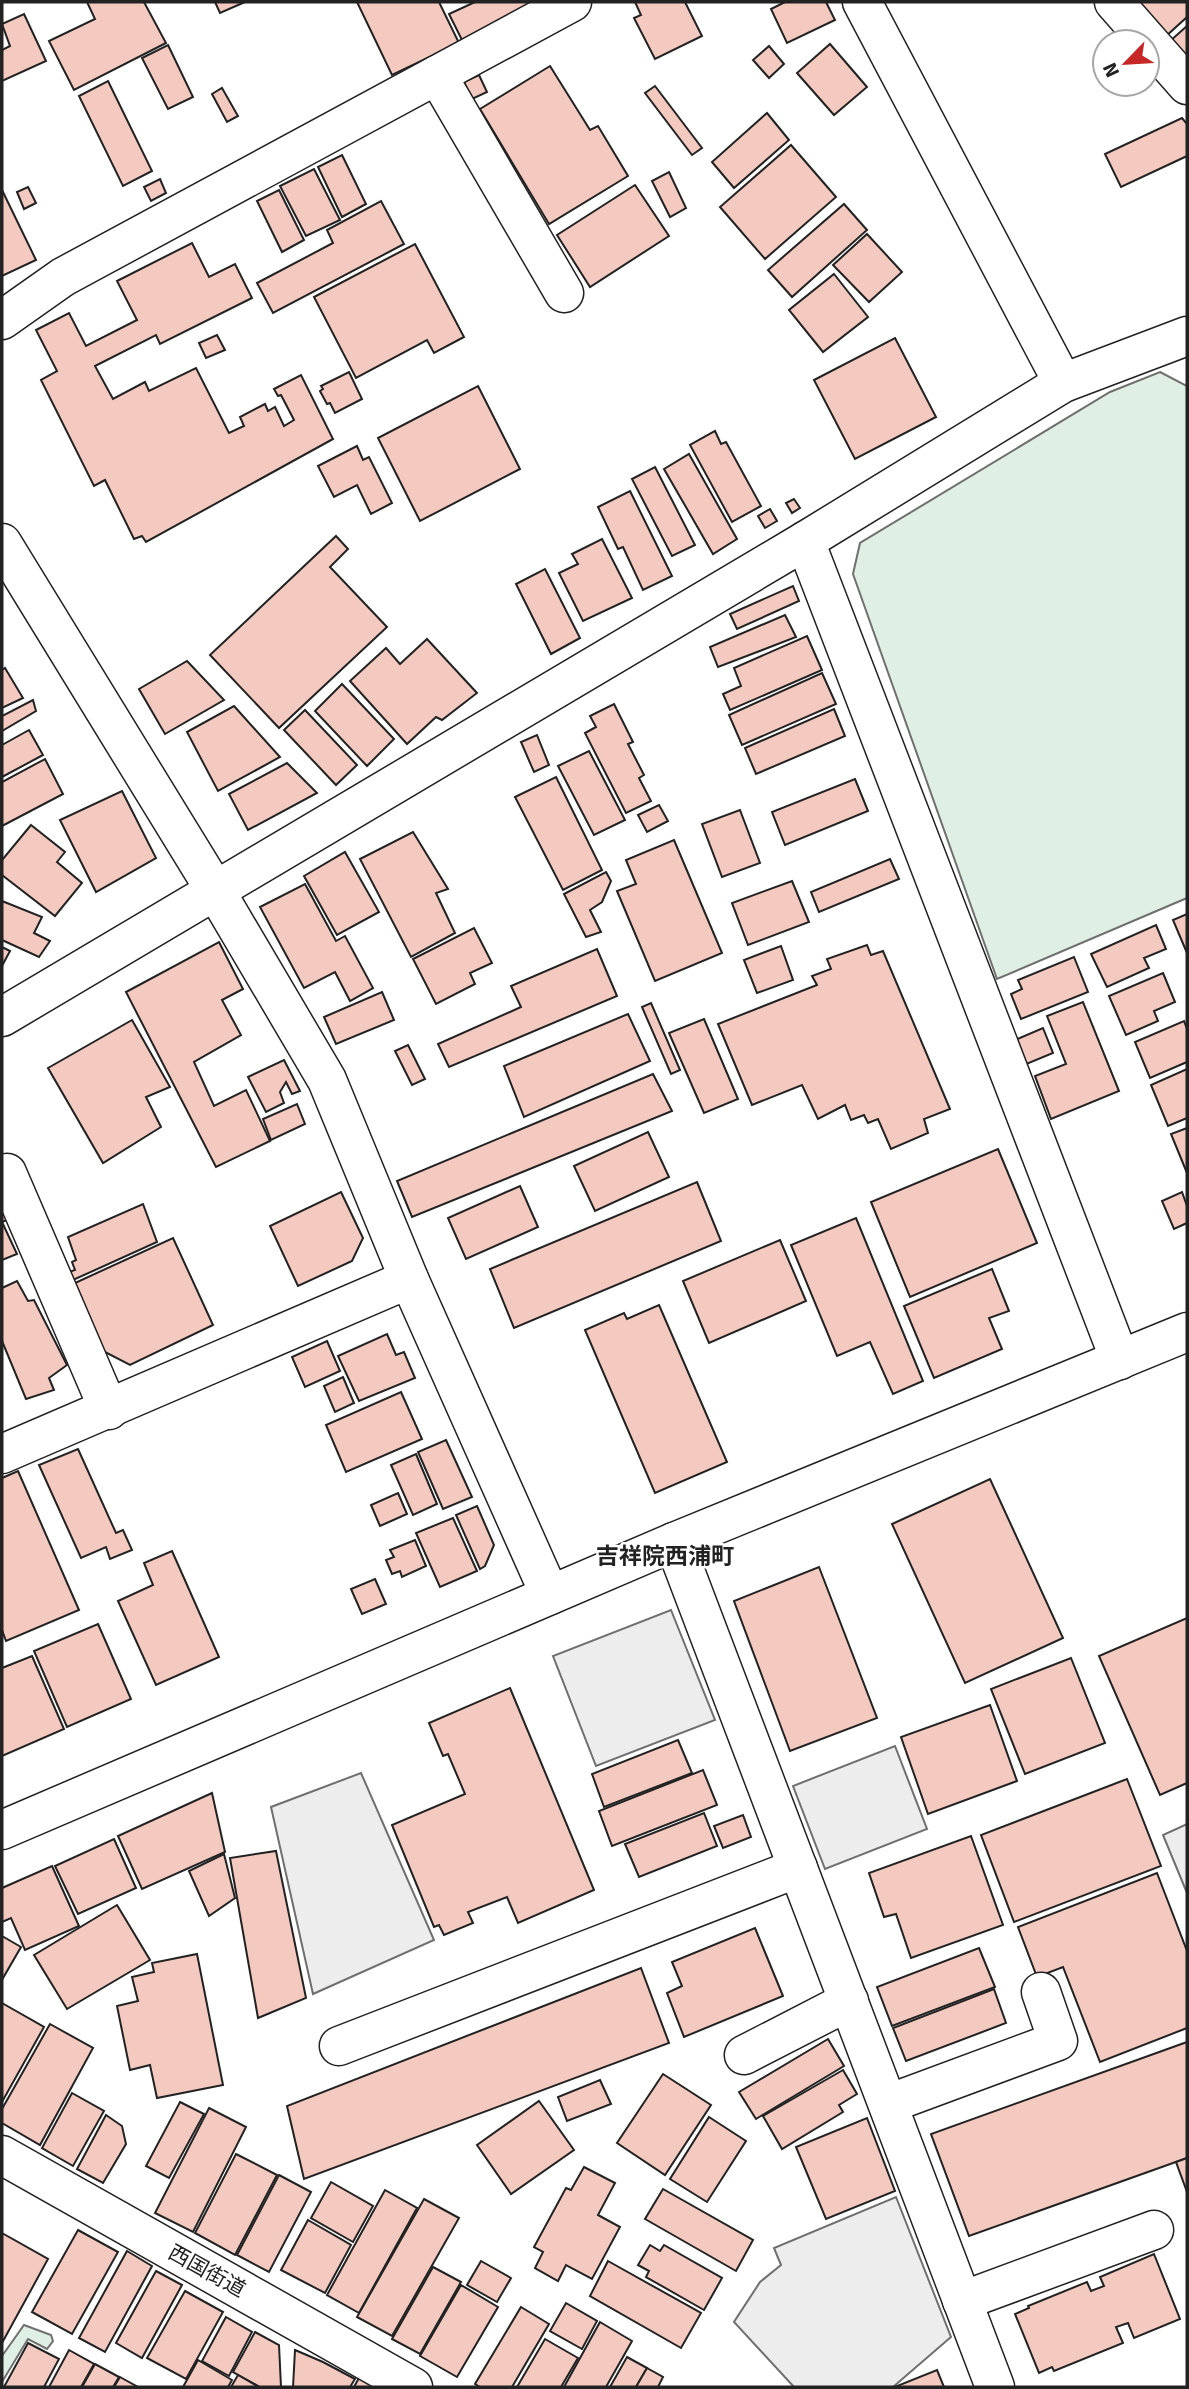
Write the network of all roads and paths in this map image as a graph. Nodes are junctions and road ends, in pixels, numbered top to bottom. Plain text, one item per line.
1 (572, 2) edge
2 (862, 2) edge
3 (1114, 2) edge
4 (437, 75) junction
5 (1187, 85) edge
6 (564, 293) dead end
7 (2, 320) edge
8 (1187, 336) edge
9 (1063, 383) junction
10 (805, 541) junction
11 (2, 543) edge
12 (215, 890) junction
13 (2, 1017) edge
14 (2, 1174) edge
15 (409, 1279) junction
16 (1187, 1332) edge
17 (1120, 1360) junction
18 (109, 1410) junction
19 (2, 1454) edge
20 (674, 1542) junction
21 (550, 1595) junction
22 (2, 1830) edge
23 (798, 1868) junction
24 (1041, 1992) dead end
25 (849, 2001) junction
26 (340, 2046) dead end
27 (744, 2055) dead end
28 (888, 2104) junction
29 (2, 2155) edge
30 (1154, 2230) dead end
31 (962, 2301) junction
32 (413, 2387) edge
33 (995, 2387) edge

1 - 4 street
2 - 9 street
3 - 5 street
4 - 6 street
4 - 7 street
8 - 9 street
9 - 10 street
10 - 12 street
10 - 17 street
11 - 12 street
12 - 13 street
12 - 15 street
14 - 18 street
15 - 18 street
15 - 21 street
16 - 17 street
17 - 20 street
18 - 19 street
20 - 21 street
20 - 23 street
21 - 22 street
23 - 25 street
23 - 26 street
24 - 28 street
25 - 27 street
25 - 28 street
28 - 31 street
29 - 32 street, 西国街道
30 - 31 street
31 - 33 street

